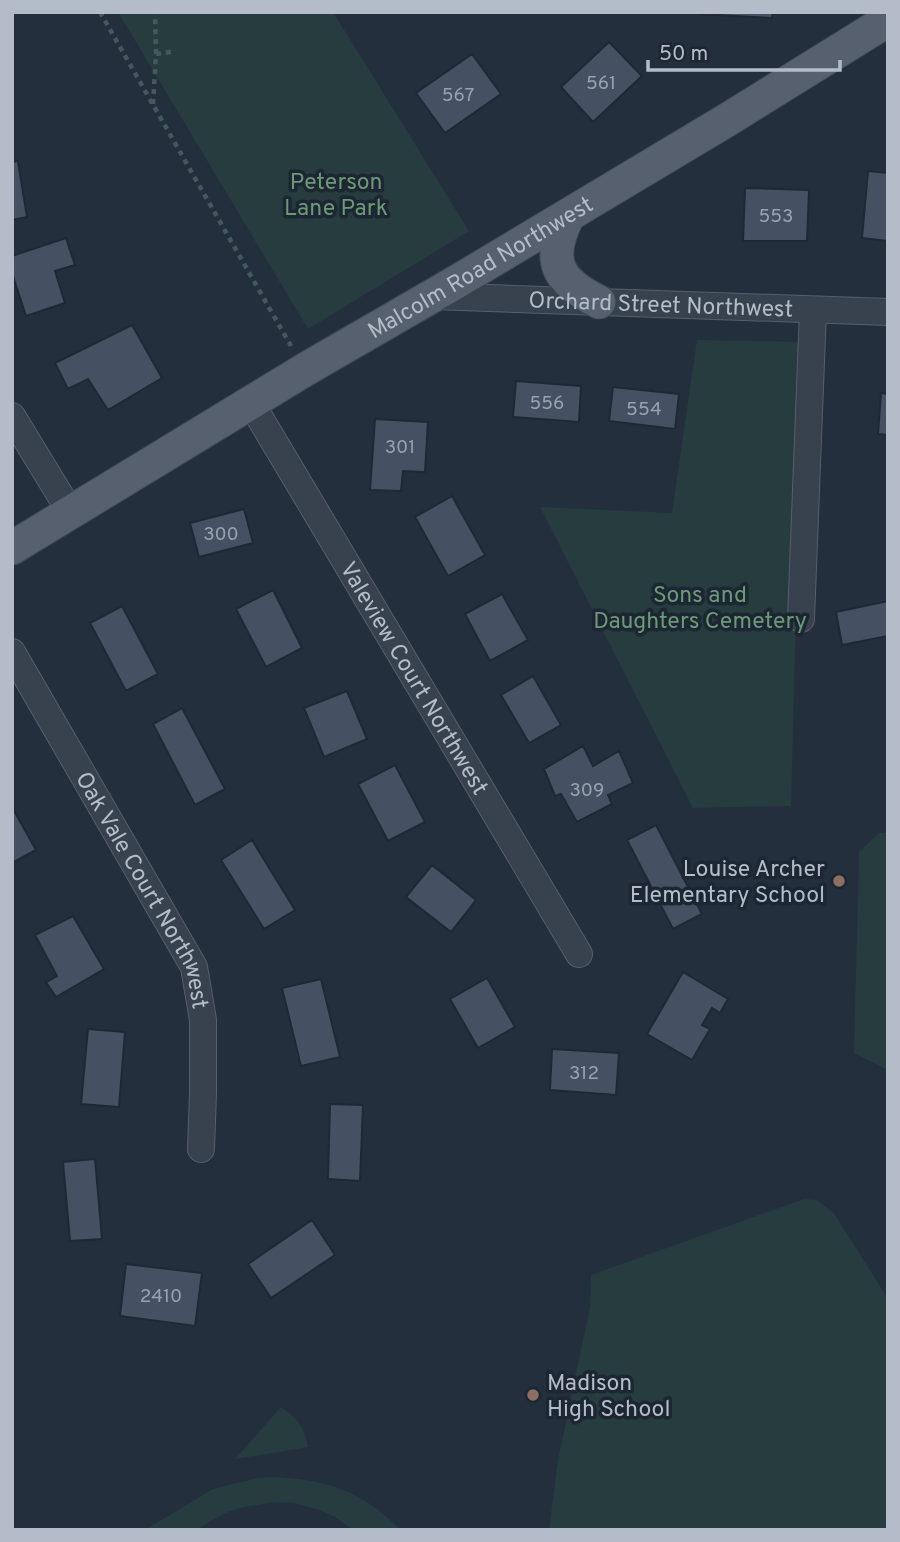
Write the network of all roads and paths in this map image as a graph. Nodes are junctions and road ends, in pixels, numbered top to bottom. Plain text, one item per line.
1 (100, 12) edge
2 (155, 12) edge
3 (888, 20) edge
4 (176, 51) dead end
5 (156, 54) junction
6 (153, 104) junction
7 (568, 216) junction
8 (433, 296) junction
9 (599, 302) junction
10 (813, 310) junction
11 (888, 312) edge
12 (306, 369) junction
13 (251, 403) junction
14 (12, 416) edge
15 (71, 513) junction
16 (12, 548) edge
17 (801, 619) dead end
18 (12, 652) edge
19 (579, 954) dead end
20 (201, 1149) dead end

1 - 6 path
2 - 5 path
3 - 7 main road, Malcolm Road Northwest
4 - 5 path
5 - 6 path
6 - 12 path
7 - 8 main road, Malcolm Road Northwest
7 - 9 main road
8 - 9 street, Orchard Street Northwest
8 - 12 main road, Malcolm Road Northwest
9 - 10 street, Orchard Street Northwest
10 - 11 street, Orchard Street Northwest
10 - 17 street
12 - 13 main road, Malcolm Road Northwest
13 - 15 main road, Malcolm Road Northwest
13 - 19 street, Valeview Court Northwest
14 - 15 street
15 - 16 main road, Malcolm Road Northwest
18 - 20 street, Oak Vale Court Northwest

